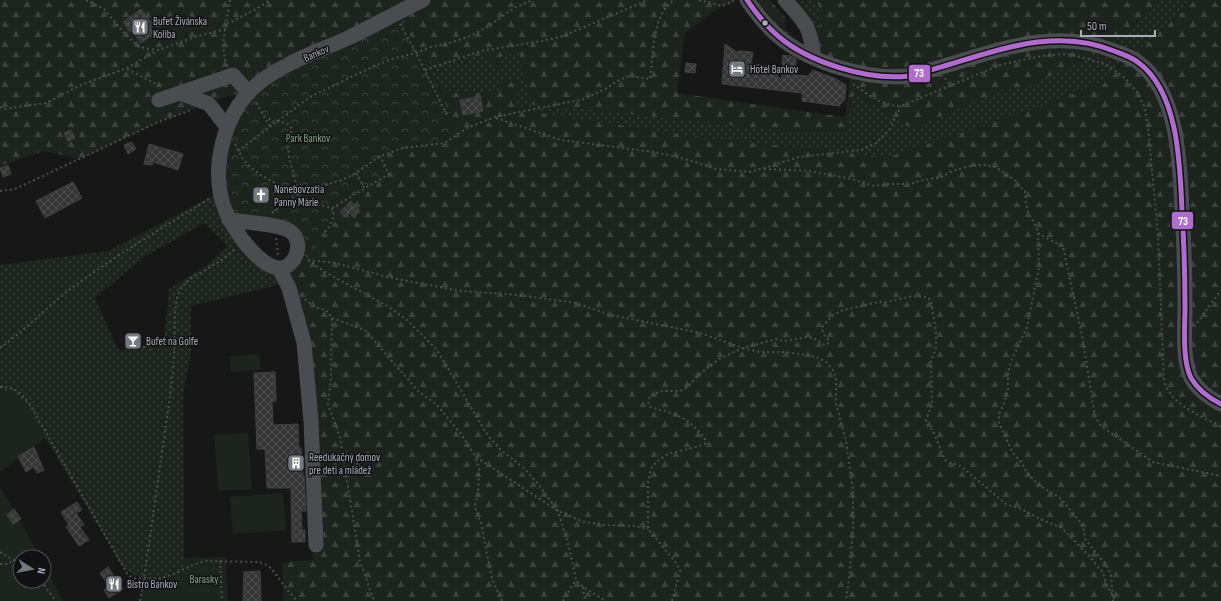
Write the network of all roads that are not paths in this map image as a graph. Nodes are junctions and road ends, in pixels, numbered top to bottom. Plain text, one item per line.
1 (423, 0) edge
2 (747, 0) edge
3 (785, 0) edge
4 (814, 58) junction
5 (248, 92) junction
6 (160, 93) road end
7 (180, 93) junction
8 (227, 127) junction
9 (229, 220) junction
10 (279, 268) junction
11 (1221, 404) edge
12 (316, 545) dead end

1 - 5 street, Bankov
2 - 4 street
3 - 4 street
4 - 11 street
5 - 7 street
5 - 8 street, Bankov
6 - 7 street
7 - 8 street
8 - 9 street, Bankov
9 - 10 street
9 - 10 street
10 - 12 street

